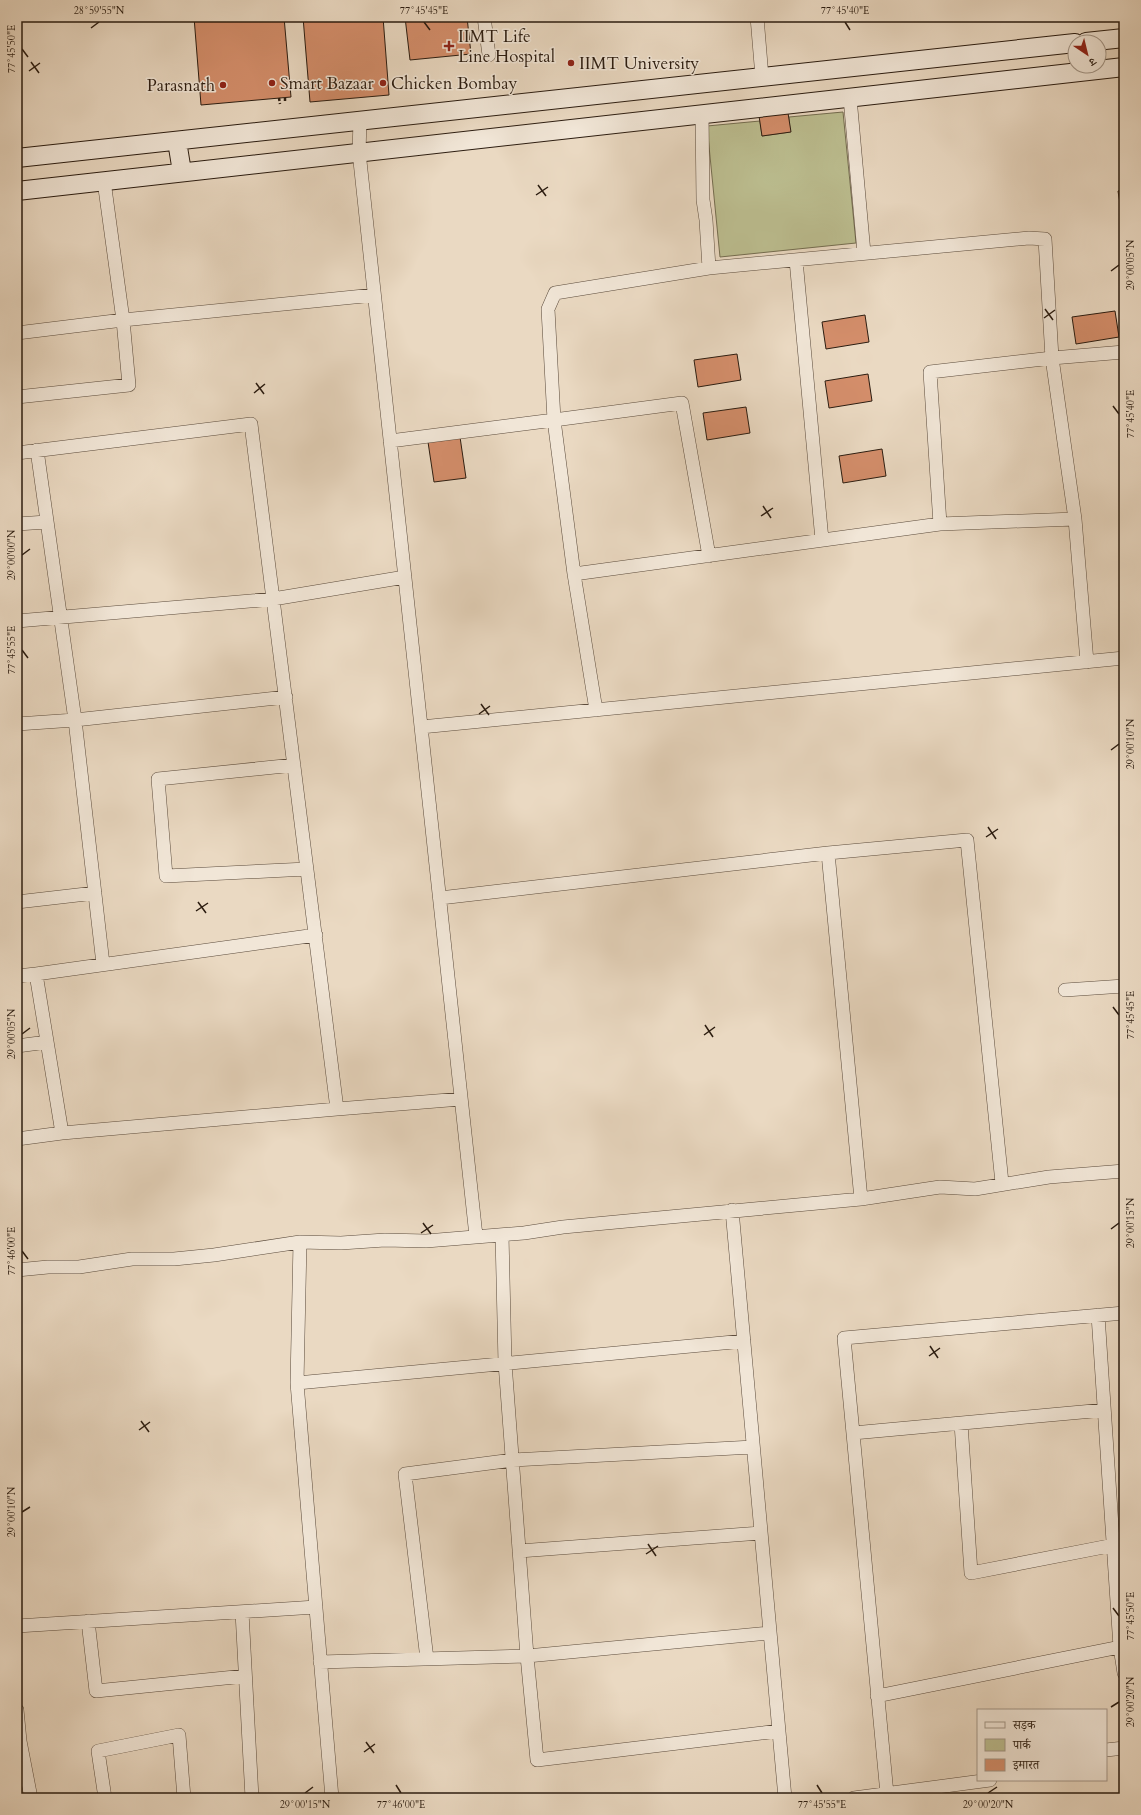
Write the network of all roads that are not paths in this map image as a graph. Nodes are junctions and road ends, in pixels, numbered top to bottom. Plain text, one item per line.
1 (484, 17) edge
2 (757, 17) edge
3 (1124, 38) edge
4 (1107, 40) edge
5 (1067, 44) edge
6 (489, 55) dead end
7 (1124, 67) edge
8 (762, 77) junction
9 (850, 98) junction
10 (702, 114) junction
11 (360, 121) junction
12 (177, 141) junction
13 (359, 152) junction
14 (17, 158) edge
15 (182, 172) junction
16 (104, 181) junction
17 (17, 191) edge
18 (864, 253) junction
19 (796, 260) junction
20 (709, 268) junction
21 (374, 295) junction
22 (123, 320) junction
23 (17, 333) edge
24 (1124, 352) edge
25 (1052, 358) junction
26 (17, 397) edge
27 (554, 420) junction
28 (390, 441) junction
29 (37, 450) junction
30 (17, 453) edge
31 (1075, 519) junction
32 (47, 522) junction
33 (17, 524) edge
34 (940, 524) junction
35 (822, 540) junction
36 (709, 556) junction
37 (574, 574) junction
38 (405, 577) junction
39 (273, 599) junction
40 (60, 617) junction
41 (17, 621) edge
42 (1124, 658) edge
43 (1087, 662) junction
44 (286, 697) junction
45 (596, 710) junction
46 (75, 720) junction
47 (17, 724) edge
48 (421, 727) junction
49 (294, 764) junction
50 (828, 853) junction
51 (307, 869) junction
52 (95, 893) junction
53 (440, 898) junction
54 (17, 902) edge
55 (316, 935) junction
56 (103, 964) junction
57 (36, 974) junction
58 (17, 976) edge
59 (1124, 986) edge
60 (1066, 990) dead end
61 (47, 1042) junction
62 (17, 1046) edge
63 (461, 1099) junction
64 (337, 1109) junction
65 (62, 1133) junction
66 (17, 1139) edge
67 (1124, 1171) edge
68 (1002, 1183) junction
69 (861, 1199) junction
70 (732, 1210) junction
71 (502, 1235) junction
72 (476, 1236) junction
73 (300, 1242) junction
74 (17, 1270) edge
75 (1124, 1313) edge
76 (1098, 1315) junction
77 (744, 1341) junction
78 (505, 1363) junction
79 (297, 1383) junction
80 (1104, 1410) junction
81 (961, 1423) junction
82 (853, 1433) junction
83 (754, 1446) junction
84 (513, 1460) junction
85 (761, 1533) junction
86 (1114, 1545) junction
87 (520, 1551) junction
88 (316, 1607) junction
89 (242, 1612) junction
90 (88, 1621) junction
91 (17, 1626) edge
92 (770, 1633) junction
93 (1120, 1647) junction
94 (528, 1656) junction
95 (427, 1659) junction
96 (320, 1662) junction
97 (1124, 1673) edge
98 (245, 1676) junction
99 (877, 1696) junction
100 (17, 1710) edge
101 (779, 1731) junction
102 (1124, 1748) edge
103 (1107, 1750) edge
104 (983, 1781) edge
105 (887, 1794) junction
106 (31, 1798) edge
107 (105, 1798) edge
108 (184, 1798) edge
109 (252, 1798) edge
110 (332, 1798) edge
111 (785, 1798) edge
112 (854, 1798) edge

1 - 6 street
2 - 8 street
3 - 4 street
5 - 8 street
7 - 9 street
8 - 11 street
9 - 10 street
9 - 18 street
10 - 13 street
10 - 20 street
11 - 12 street
11 - 13 street
12 - 14 street
12 - 15 street
13 - 15 street
13 - 21 street
15 - 16 street
16 - 17 street
16 - 22 street
18 - 19 street
18 - 25 street
19 - 20 street
19 - 35 street
20 - 27 street
21 - 22 street
21 - 28 street
22 - 23 street
22 - 26 street
24 - 25 street
25 - 31 street
25 - 34 street
27 - 28 street
27 - 36 street
27 - 37 street
28 - 38 street
29 - 30 street
29 - 32 street
29 - 39 street
31 - 34 street
31 - 43 street
32 - 33 street
32 - 40 street
34 - 35 street
35 - 36 street
36 - 37 street
37 - 45 street
38 - 39 street
38 - 48 street
39 - 40 street
39 - 44 street
40 - 41 street
40 - 46 street
42 - 43 street
43 - 45 street
44 - 46 street
44 - 49 street
45 - 48 street
46 - 47 street
46 - 52 street
48 - 53 street
49 - 51 street
49 - 51 street
50 - 53 street
50 - 68 street
50 - 69 street
51 - 55 street
52 - 54 street
52 - 56 street
53 - 63 street
55 - 56 street
55 - 64 street
56 - 57 street
57 - 58 street
57 - 61 street
59 - 60 street
61 - 62 street
61 - 65 street
63 - 64 street
63 - 72 street
64 - 65 street
65 - 66 street
67 - 68 street
68 - 69 street
69 - 70 street
70 - 71 street
70 - 77 street
71 - 72 street
71 - 78 street
72 - 73 street
73 - 74 street
73 - 79 street
75 - 76 street
76 - 80 street
76 - 82 street
77 - 78 street
77 - 83 street
78 - 79 street
78 - 84 street
79 - 88 street
80 - 81 street
80 - 86 street
81 - 82 street
81 - 86 street
82 - 99 street
83 - 84 street
83 - 85 street
84 - 87 street
84 - 95 street
85 - 87 street
85 - 92 street
86 - 93 street
87 - 94 street
88 - 89 street
88 - 96 street
89 - 90 street
89 - 98 street
90 - 91 street
90 - 98 street
92 - 94 street
92 - 101 street
93 - 97 street
93 - 99 street
94 - 95 street
94 - 101 street
95 - 96 street
96 - 110 street
98 - 109 street
99 - 105 street
100 - 106 street
101 - 111 street
102 - 103 street
104 - 105 street
105 - 112 street
107 - 108 street

